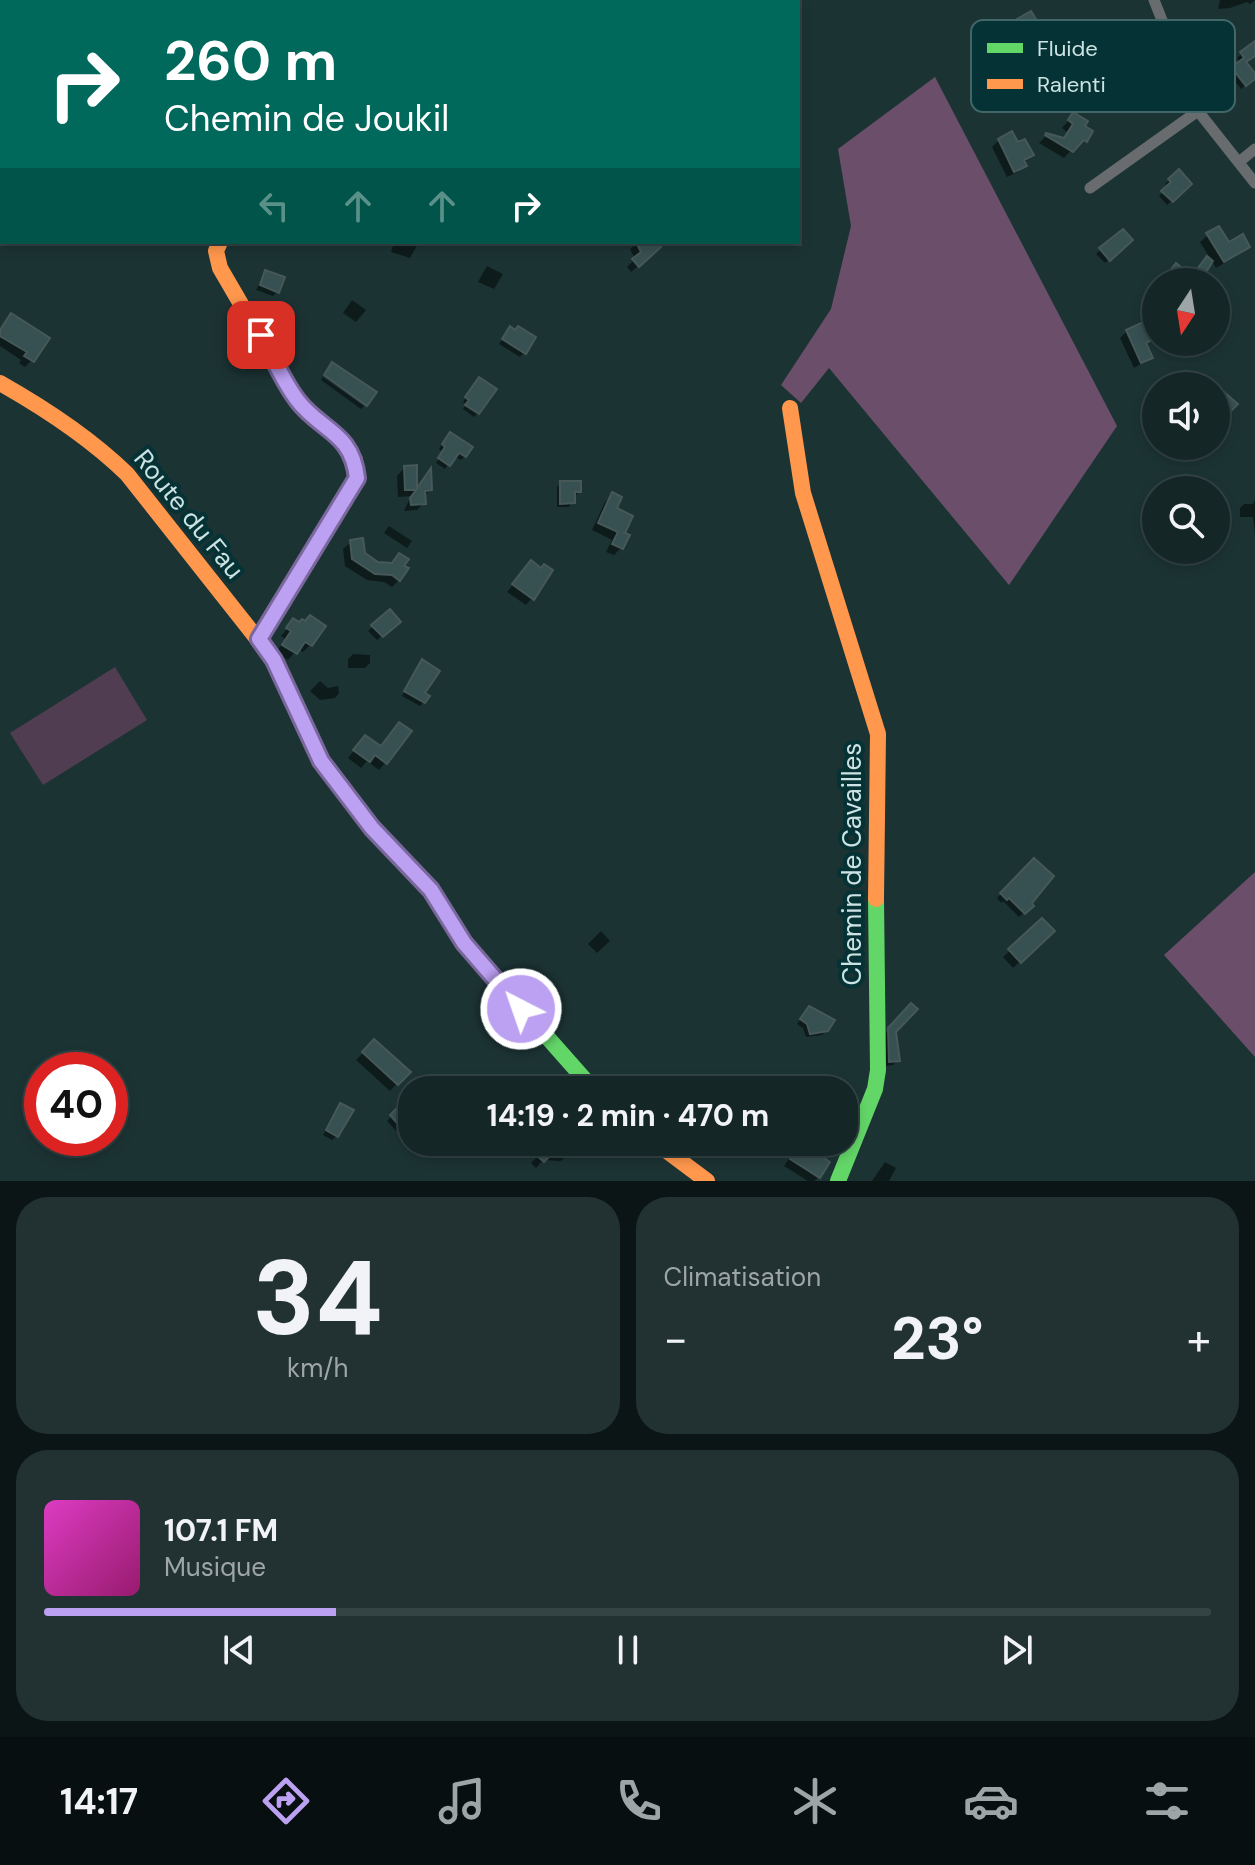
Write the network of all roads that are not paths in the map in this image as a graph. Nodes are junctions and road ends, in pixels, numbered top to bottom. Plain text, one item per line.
1 (1154, 0) edge
2 (1162, 20) edge
3 (1197, 112) edge
4 (1199, 112) edge
5 (1255, 149) edge
6 (1239, 162) junction
7 (1255, 183) edge
8 (1090, 188) dead end
9 (219, 244) edge
10 (0, 383) edge
11 (790, 408) dead end
12 (259, 639) junction
13 (582, 1076) edge
14 (674, 1156) edge
15 (707, 1181) edge
16 (838, 1181) edge

1 - 2 street
3 - 8 street
4 - 6 street
5 - 6 street
6 - 7 street
9 - 12 street
10 - 12 street, Route du Fau
11 - 16 street, Chemin de Cavailles
12 - 13 street, Route du Fau
14 - 15 street

